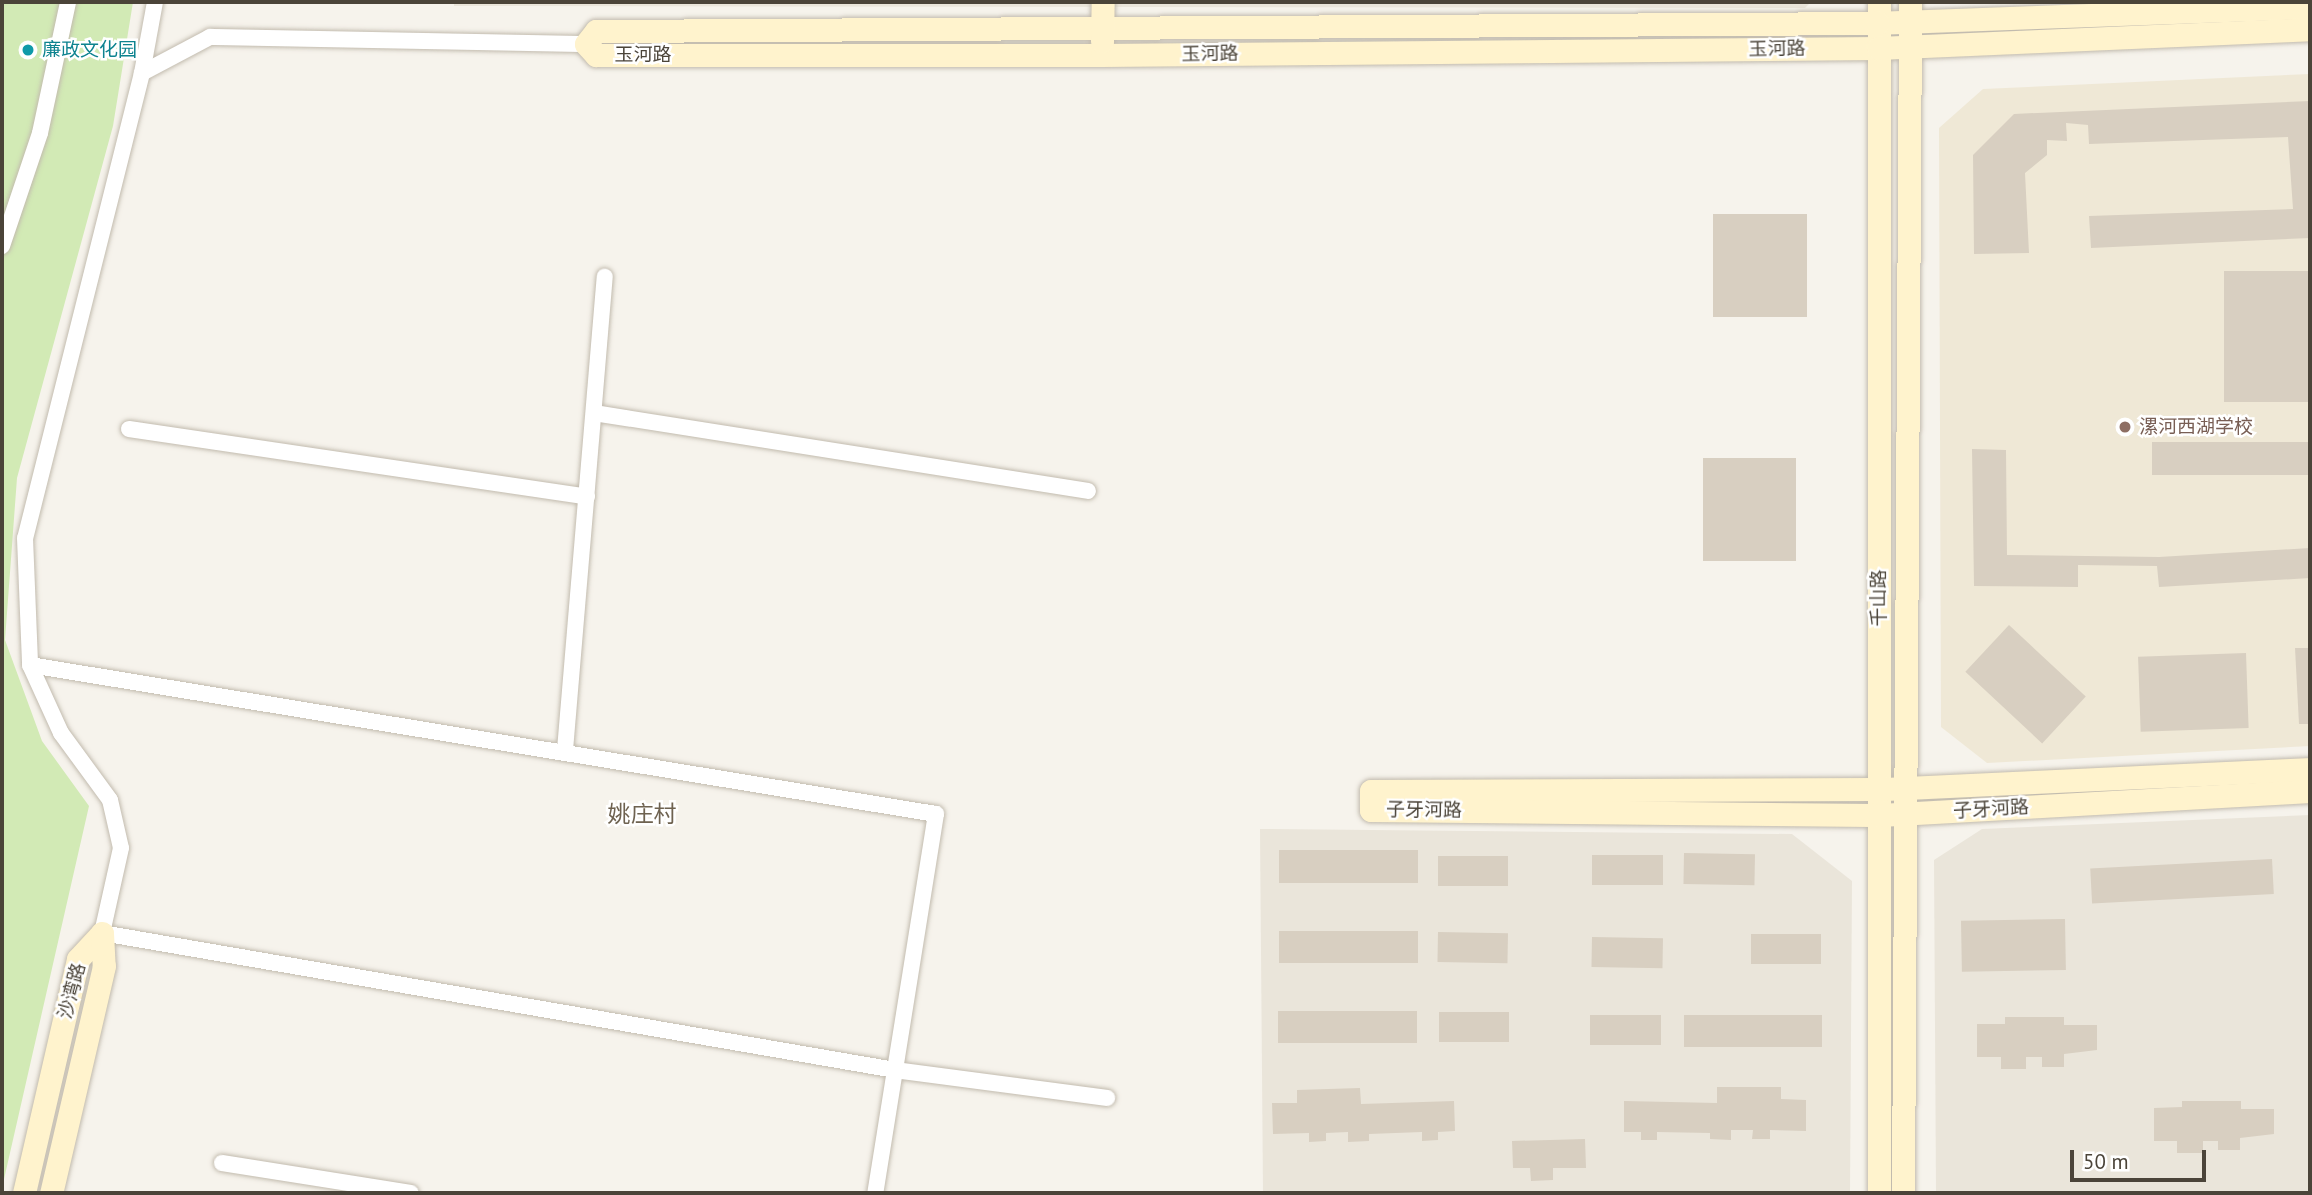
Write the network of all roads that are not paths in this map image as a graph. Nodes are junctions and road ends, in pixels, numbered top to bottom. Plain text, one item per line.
1 (68, 2) edge
2 (155, 2) edge
3 (1102, 2) edge
4 (2310, 7) edge
5 (1878, 12) edge
6 (1910, 12) edge
7 (1102, 26) junction
8 (2310, 29) edge
9 (586, 44) junction
10 (1909, 46) junction
11 (1878, 48) junction
12 (1102, 55) junction
13 (142, 74) junction
14 (2, 246) edge
15 (605, 277) dead end
16 (594, 413) junction
17 (130, 429) dead end
18 (1088, 491) dead end
19 (587, 497) junction
20 (30, 665) junction
21 (565, 750) junction
22 (2310, 769) edge
23 (1906, 788) junction
24 (1880, 789) junction
25 (2310, 791) edge
26 (1906, 813) junction
27 (1880, 815) junction
28 (103, 933) junction
29 (895, 1070) junction
30 (1107, 1098) dead end
31 (222, 1163) dead end
32 (24, 1193) edge
33 (51, 1193) edge
34 (411, 1193) edge
35 (875, 1193) edge
36 (1879, 1193) edge
37 (1903, 1193) edge

1 - 14 street
2 - 13 street
3 - 7 street
4 - 6 street, 玉河路
5 - 6 street, 玉河路
5 - 7 street, 玉河路
5 - 11 street, 千山路
6 - 10 street, 千山路
7 - 9 street, 玉河路
7 - 12 street
8 - 10 street, 玉河路
9 - 12 street, 玉河路
9 - 13 street
10 - 11 street, 玉河路
10 - 23 street, 千山路
11 - 12 street, 玉河路
11 - 24 street, 千山路
13 - 20 street
15 - 16 street
16 - 18 street
16 - 19 street
17 - 19 street
19 - 21 street
20 - 21 street
20 - 28 street
21 - 29 street
22 - 23 street, 子牙河路
23 - 24 street, 子牙河路
23 - 26 street, 千山路
24 - 27 street, 千山路
24 - 27 street, 子牙河路
25 - 26 street, 子牙河路
26 - 27 street, 子牙河路
26 - 37 street, 千山路
27 - 36 street, 千山路
28 - 29 street
28 - 32 street, 沙湾路
28 - 33 street, 沙湾路
29 - 30 street
29 - 35 street
31 - 34 street

